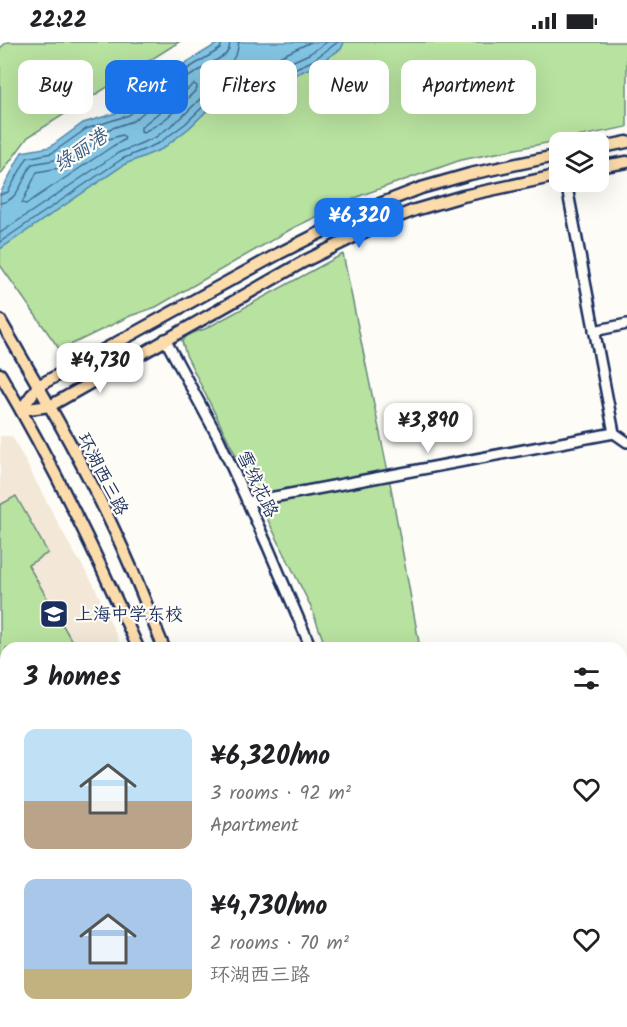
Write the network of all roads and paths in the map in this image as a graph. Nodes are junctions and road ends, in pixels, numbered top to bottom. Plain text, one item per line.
1 (627, 142) edge
2 (609, 146) edge
3 (549, 157) edge
4 (627, 162) edge
5 (609, 165) edge
6 (549, 177) edge
7 (568, 192) edge
8 (0, 320) edge
9 (627, 324) edge
10 (594, 331) junction
11 (165, 339) junction
12 (0, 374) edge
13 (38, 386) junction
14 (50, 406) junction
15 (21, 410) junction
16 (614, 433) junction
17 (627, 442) edge
18 (247, 502) junction
19 (135, 642) edge
20 (162, 642) edge
21 (309, 642) edge

1 - 2 main road
3 - 13 main road
4 - 5 main road
6 - 11 main road
7 - 10 street
8 - 13 main road, 环湖西三路
9 - 10 street
10 - 16 street
11 - 14 main road
11 - 18 street, 雪绒花路
12 - 15 main road
13 - 14 main road, 环湖西三路
13 - 15 main road
14 - 15 main road
14 - 20 main road, 环湖西三路
15 - 19 main road
16 - 17 street
16 - 18 street
18 - 21 street, 雪绒花路

